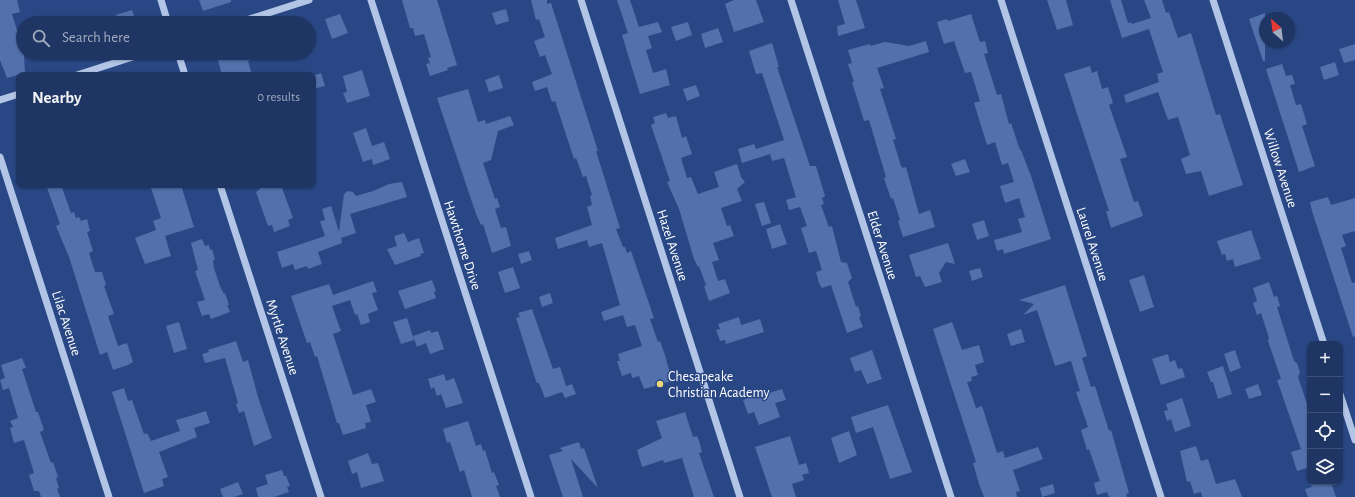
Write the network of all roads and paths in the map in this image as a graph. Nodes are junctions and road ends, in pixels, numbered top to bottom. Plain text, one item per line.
1 (161, 0) edge
2 (309, 0) edge
3 (371, 0) edge
4 (581, 0) edge
5 (790, 0) edge
6 (1001, 0) edge
7 (1213, 0) edge
8 (166, 16) edge
9 (260, 16) edge
10 (123, 60) edge
11 (180, 60) edge
12 (86, 72) edge
13 (184, 72) edge
14 (16, 95) edge
15 (0, 100) edge
16 (0, 157) edge
17 (221, 188) edge
18 (1323, 341) edge
19 (1343, 403) edge
20 (1355, 440) edge
21 (109, 497) edge
22 (321, 497) edge
23 (531, 497) edge
24 (740, 497) edge
25 (951, 497) edge
26 (1161, 497) edge

1 - 8 street
2 - 9 street
3 - 23 street, Hawthorne Drive
4 - 24 street, Hazel Avenue
5 - 25 street, Elder Avenue
6 - 26 street, Laurel Avenue
7 - 18 street, Willow Avenue
10 - 12 street
11 - 13 street
14 - 15 street
16 - 21 street, Lilac Avenue
17 - 22 street, Myrtle Avenue
19 - 20 street

